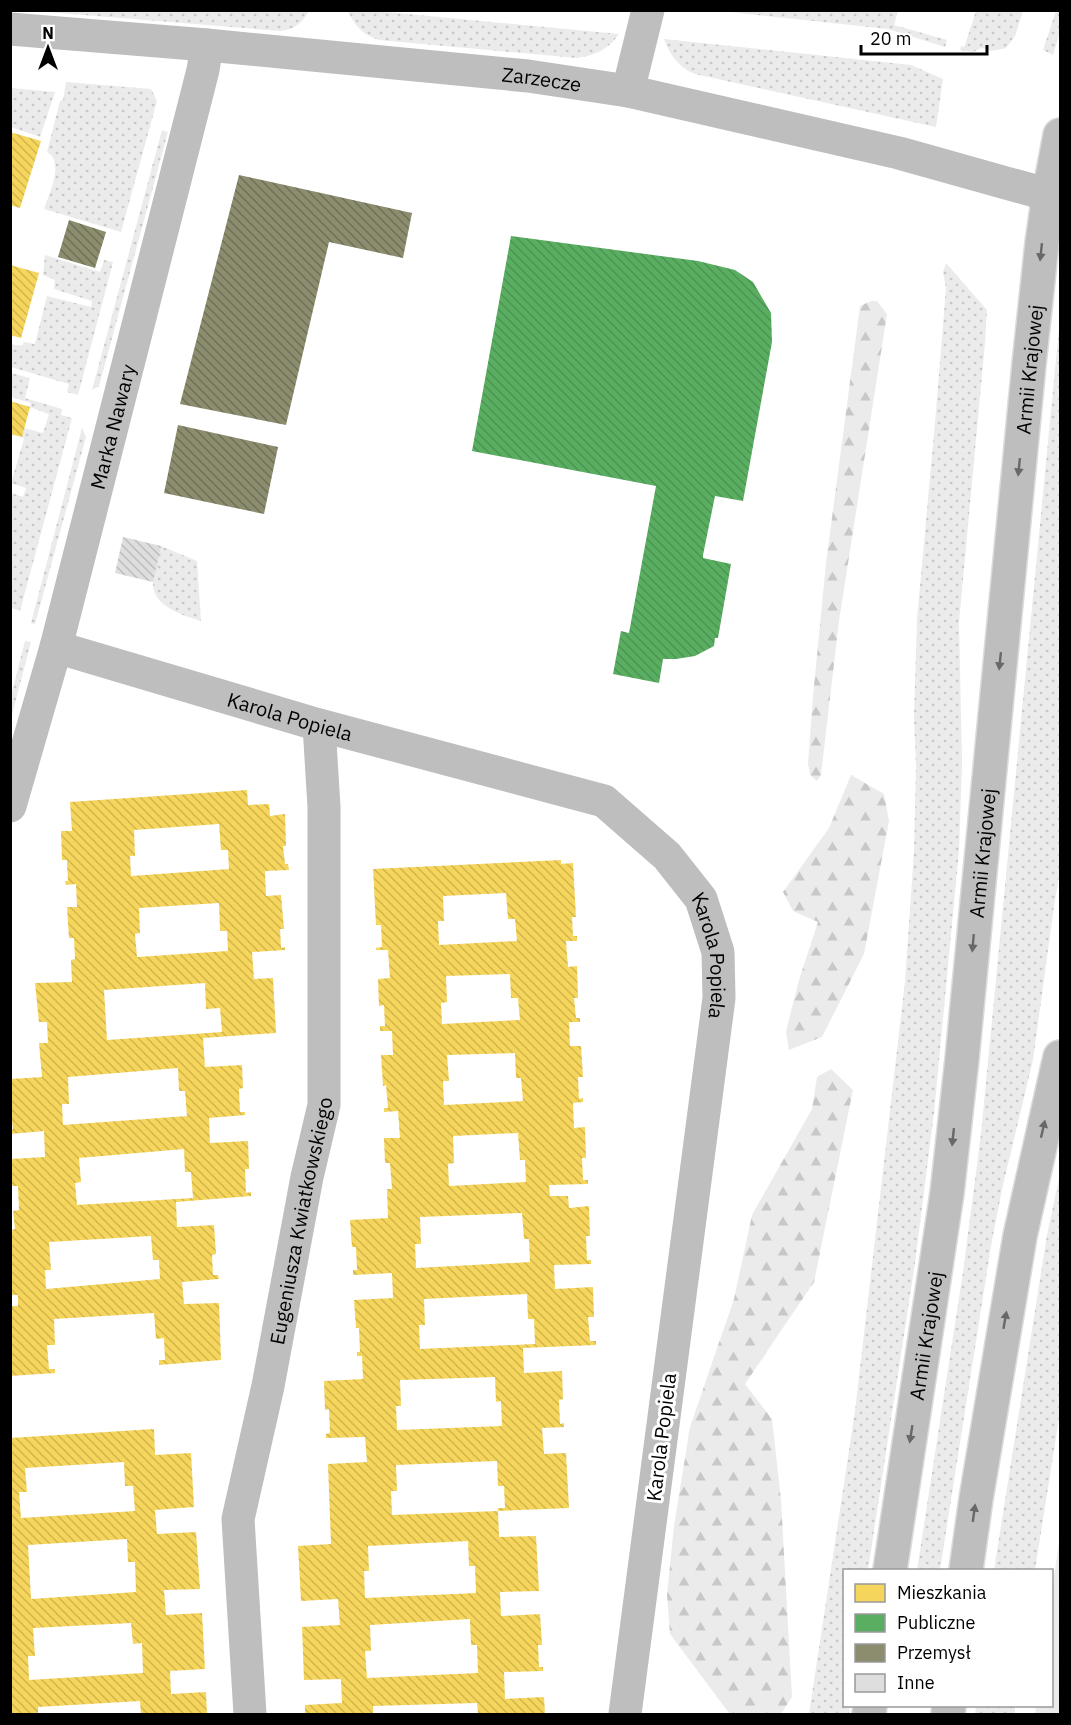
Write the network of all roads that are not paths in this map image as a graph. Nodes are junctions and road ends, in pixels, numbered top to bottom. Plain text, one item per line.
1 (648, 10) edge
2 (10, 29) edge
3 (207, 45) junction
4 (628, 91) junction
5 (1060, 135) edge
6 (1055, 196) edge
7 (56, 647) junction
8 (319, 725) junction
9 (10, 806) edge
10 (1060, 1057) edge
11 (890, 1569) edge
12 (966, 1569) edge
13 (250, 1714) edge
14 (625, 1714) edge

1 - 4 street
2 - 3 street, Zarzecze
3 - 4 street, Zarzecze
3 - 7 street, Marka Nawary
4 - 6 street, Zarzecze
5 - 6 street, Armii Krajowej
6 -> 11 street, Armii Krajowej
7 - 8 street, Karola Popiela
7 - 9 street, Marka Nawary
8 - 13 street, Eugeniusza Kwiatkowskiego
8 - 14 street, Karola Popiela
12 -> 10 street

